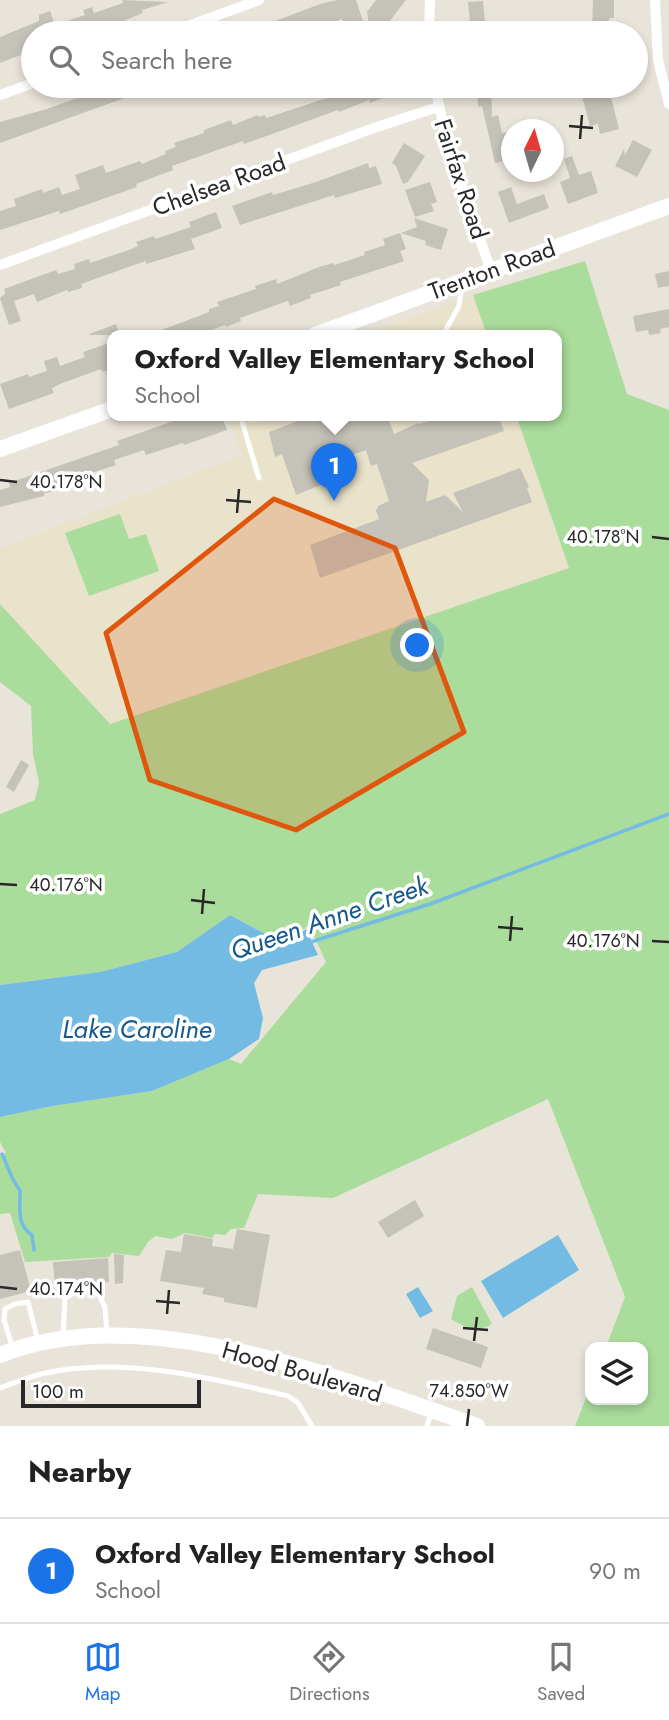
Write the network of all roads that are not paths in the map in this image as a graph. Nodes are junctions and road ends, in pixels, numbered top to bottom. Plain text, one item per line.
1 (259, 0) edge
2 (430, 0) edge
3 (655, 0) edge
4 (202, 21) edge
5 (429, 21) edge
6 (21, 87) edge
7 (0, 95) edge
8 (437, 98) edge
9 (669, 104) edge
10 (439, 107) junction
11 (669, 206) edge
12 (0, 265) edge
13 (491, 271) junction
14 (462, 281) junction
15 (329, 330) edge
16 (446, 330) edge
17 (107, 411) edge
18 (243, 421) edge
19 (0, 449) edge
20 (259, 478) dead end
21 (107, 1336) junction
22 (63, 1339) junction
23 (39, 1344) junction
24 (7, 1352) edge
25 (0, 1388) edge
26 (430, 1418) edge
27 (312, 1426) edge
28 (477, 1426) edge

1 - 4 street
2 - 5 street
3 - 9 street
6 - 7 street
8 - 10 street, Fairfax Road
10 - 12 street, Chelsea Road
10 - 13 street, Fairfax Road
11 - 13 main road, Trenton Road
13 - 14 main road, Trenton Road
14 - 15 main road, Trenton Road
14 - 16 lane
17 - 19 main road
18 - 20 lane
21 - 22 main road, Hood Boulevard
21 - 22 lane
21 - 26 main road, Hood Boulevard
22 - 23 main road, Hood Boulevard
23 - 24 main road, Hood Boulevard
23 - 24 lane
25 - 27 lane
26 - 28 main road, Hood Boulevard

